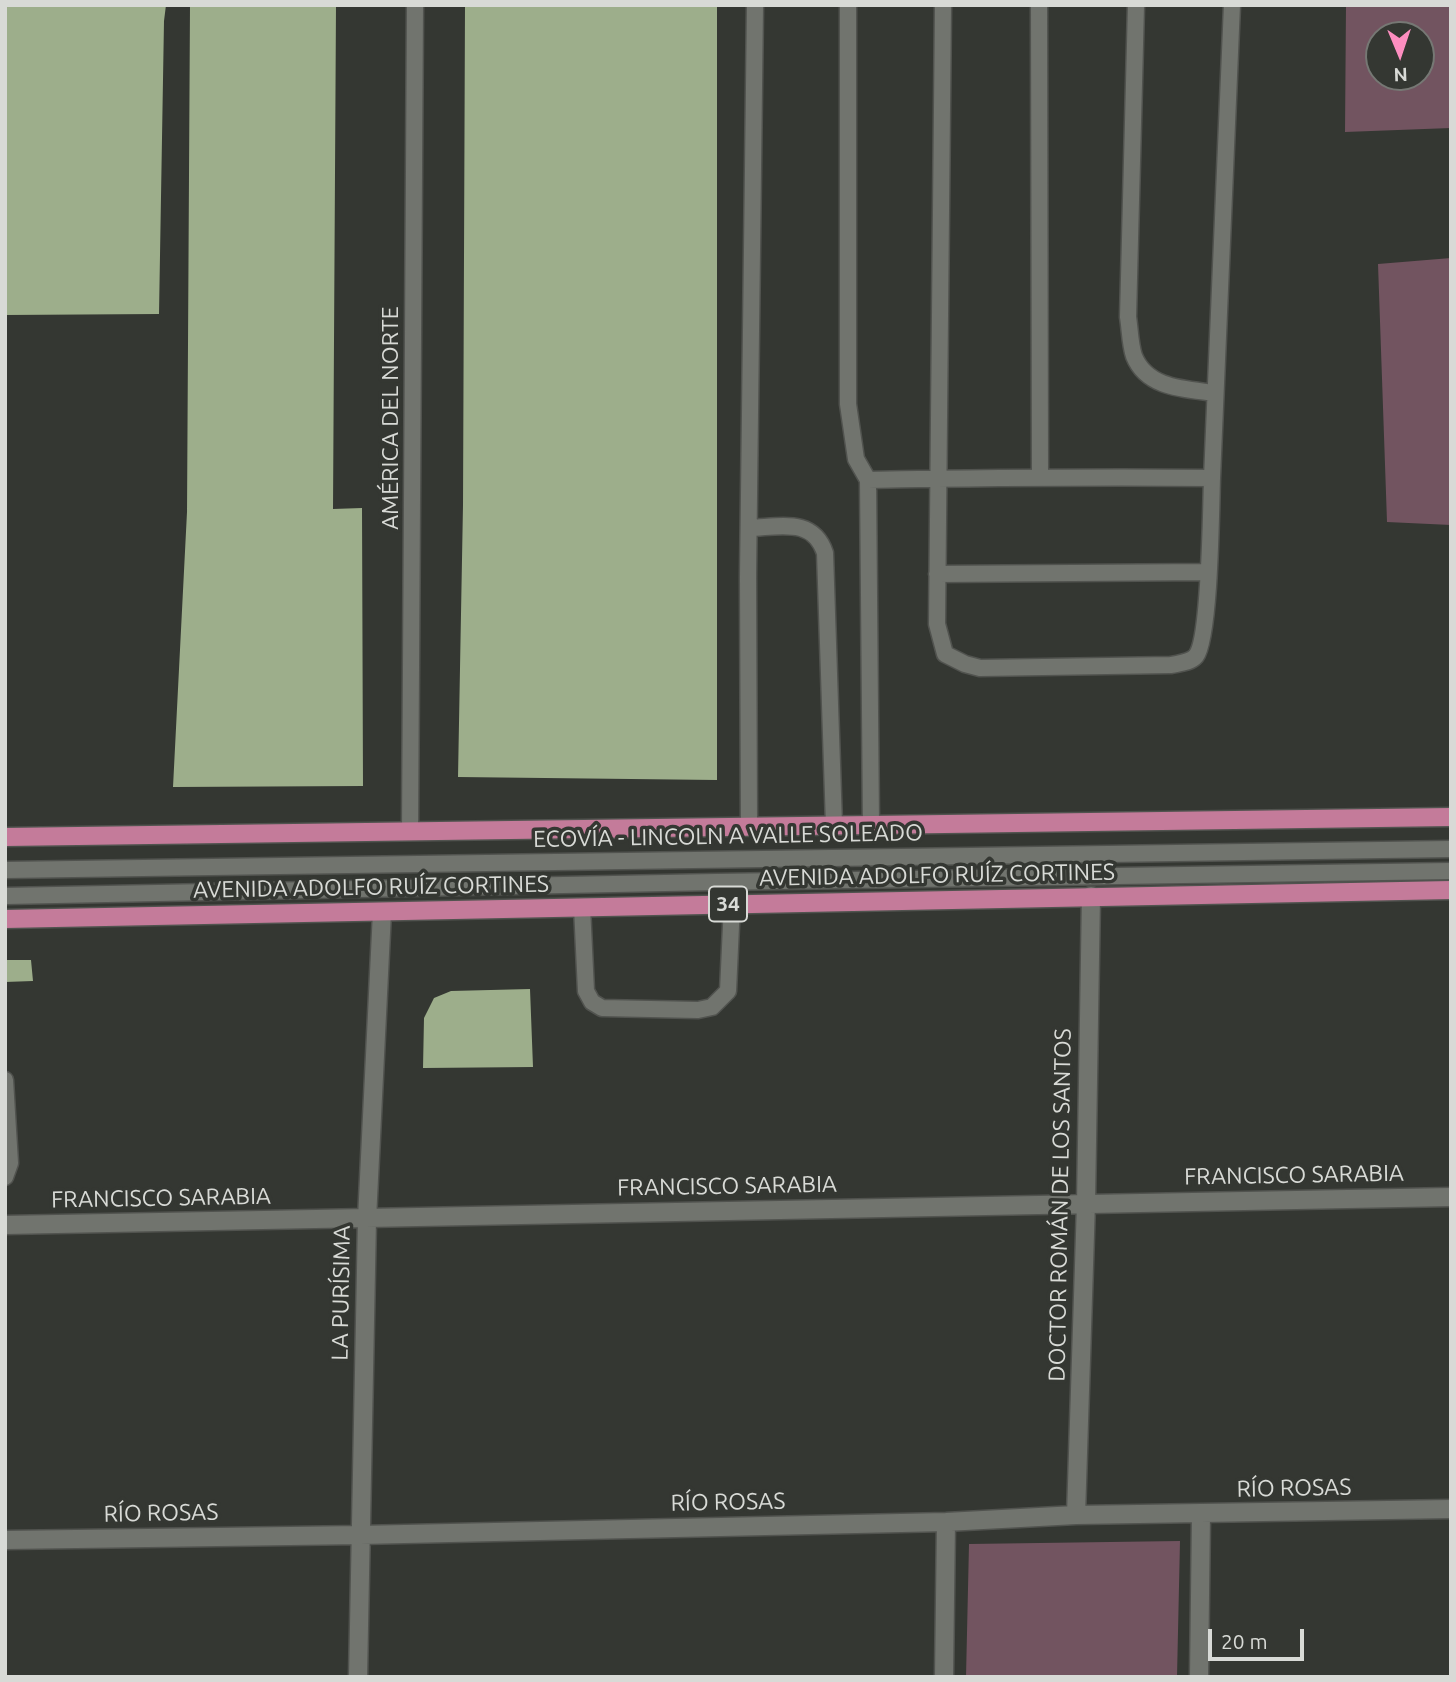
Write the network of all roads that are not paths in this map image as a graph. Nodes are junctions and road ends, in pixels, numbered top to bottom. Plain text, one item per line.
1 (415, 5) edge
2 (755, 5) edge
3 (848, 5) edge
4 (943, 5) edge
5 (1039, 5) edge
6 (1136, 5) edge
7 (1231, 5) edge
8 (1215, 393) junction
9 (1040, 476) junction
10 (937, 478) junction
11 (1212, 478) junction
12 (868, 480) junction
13 (749, 528) junction
14 (1208, 572) junction
15 (937, 574) junction
16 (1451, 817) edge
17 (834, 825) junction
18 (871, 825) junction
19 (749, 827) junction
20 (410, 831) junction
21 (5, 837) edge
22 (1451, 849) edge
23 (5, 870) edge
24 (1451, 871) edge
25 (1451, 890) edge
26 (5, 896) edge
27 (1091, 896) junction
28 (732, 904) junction
29 (582, 907) junction
30 (382, 912) junction
31 (5, 919) edge
32 (5, 1080) edge
33 (6, 1097) edge
34 (5, 1177) edge
35 (1451, 1197) edge
36 (1086, 1203) junction
37 (366, 1219) junction
38 (5, 1224) edge
39 (1451, 1509) edge
40 (1076, 1515) junction
41 (1201, 1515) junction
42 (946, 1522) junction
43 (360, 1535) junction
44 (5, 1540) edge
45 (358, 1677) edge
46 (944, 1677) edge
47 (1199, 1677) edge

1 - 20 lane, AMÉRICA DEL NORTE
2 - 13 lane
3 - 12 lane
4 - 10 lane
5 - 9 lane
6 - 8 lane
7 - 8 lane
8 - 11 lane
9 - 10 lane
9 - 11 lane
10 - 12 lane
10 - 15 lane
11 - 14 lane
12 - 18 lane
13 - 17 lane
13 - 19 lane
14 - 15 lane
14 - 15 lane
16 - 18 main road
17 - 18 main road
17 - 19 main road
19 - 20 main road
20 - 21 main road
22 - 23 lane, ECOVÍA - LINCOLN A VALLE SOLEADO
24 - 26 lane
25 - 27 main road, AVENIDA ADOLFO RUÍZ CORTINES / 34
27 - 28 main road, AVENIDA ADOLFO RUÍZ CORTINES / 34
27 - 36 street, DOCTOR ROMÁN DE LOS SANTOS
28 - 29 main road, AVENIDA ADOLFO RUÍZ CORTINES / 34
28 - 29 lane
29 - 30 main road, AVENIDA ADOLFO RUÍZ CORTINES / 34
30 - 31 main road, AVENIDA ADOLFO RUÍZ CORTINES / 34
30 - 37 street, LA PURÍSIMA
32 - 33 lane
33 - 34 lane
35 - 36 street, FRANCISCO SARABIA
36 - 37 street, FRANCISCO SARABIA
36 - 40 street, DOCTOR ROMÁN DE LOS SANTOS
37 - 38 street, FRANCISCO SARABIA
37 - 43 street, LA PURÍSIMA
39 - 41 street, RÍO ROSAS
40 - 41 street, RÍO ROSAS
40 - 42 street, RÍO ROSAS
41 - 47 street
42 - 43 street, RÍO ROSAS
42 - 46 street
43 - 44 street, RÍO ROSAS
43 - 45 street, LA PURÍSIMA

